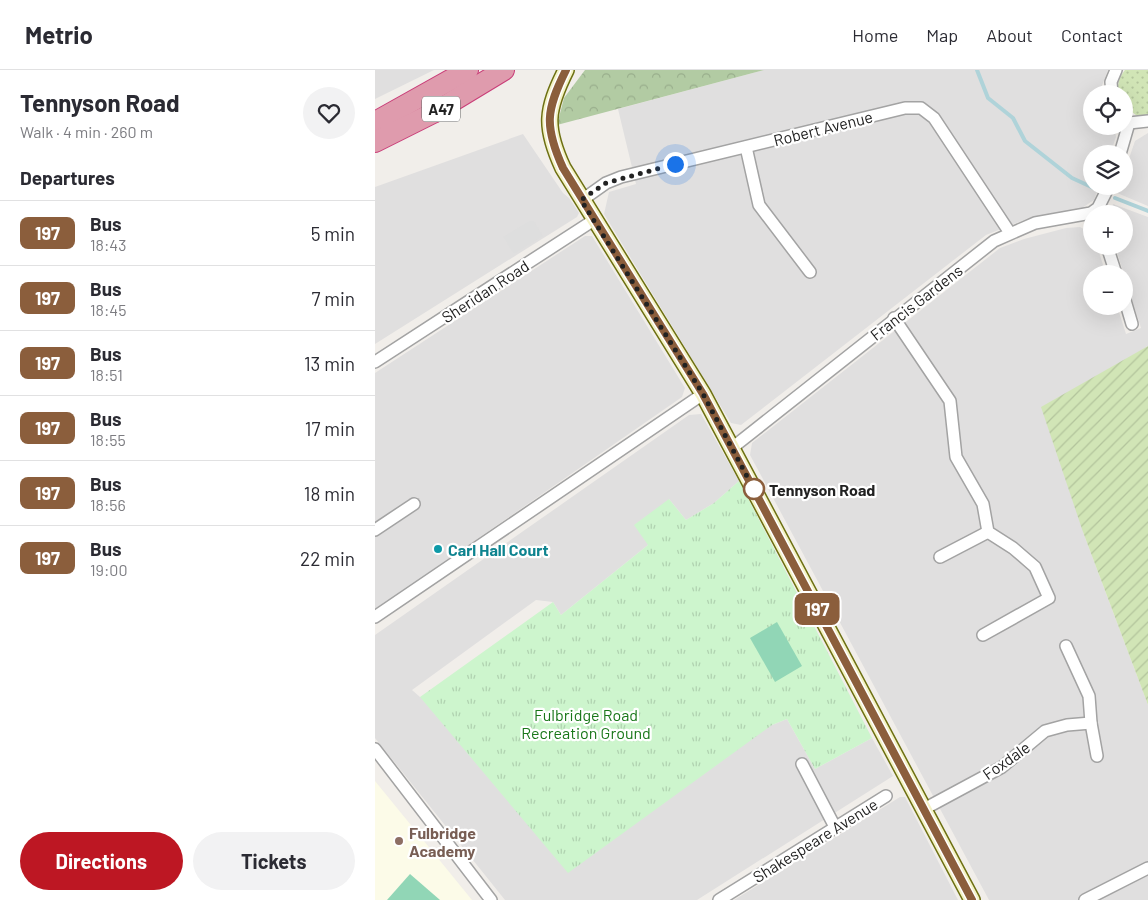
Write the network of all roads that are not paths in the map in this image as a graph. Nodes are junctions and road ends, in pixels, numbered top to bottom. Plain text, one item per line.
1 (468, 70) edge
2 (505, 70) edge
3 (566, 70) edge
4 (1116, 70) edge
5 (1111, 85) edge
6 (1133, 120) edge
7 (1148, 121) edge
8 (375, 122) edge
9 (375, 142) edge
10 (746, 147) junction
11 (581, 200) junction
12 (1083, 214) edge
13 (594, 220) junction
14 (1010, 233) junction
15 (809, 272) dead end
16 (1129, 315) edge
17 (894, 318) junction
18 (1132, 324) dead end
19 (375, 362) edge
20 (703, 394) junction
21 (732, 448) junction
22 (414, 504) dead end
23 (375, 530) edge
24 (988, 532) junction
25 (939, 557) dead end
26 (375, 617) edge
27 (983, 635) dead end
28 (1066, 646) dead end
29 (1091, 723) junction
30 (375, 749) edge
31 (1097, 756) dead end
32 (802, 764) dead end
33 (886, 796) dead end
34 (924, 809) junction
35 (835, 827) junction
36 (1148, 868) edge
37 (491, 900) edge
38 (719, 900) edge
39 (972, 900) edge
40 (1085, 900) edge

1 - 8 highway, A47
2 - 9 highway, A47
3 - 11 street
4 - 5 street
6 - 7 street
10 - 11 street, Robert Avenue
10 - 14 street, Robert Avenue
10 - 15 street
11 - 13 street
12 - 14 street, Francis Gardens
13 - 19 street, Sheridan Road
13 - 20 street
14 - 17 street, Francis Gardens
16 - 18 street
17 - 21 street, Francis Gardens
17 - 24 street
20 - 21 street
20 - 26 street
21 - 34 street
22 - 23 street
24 - 25 street
24 - 27 street
28 - 29 street
29 - 31 street
29 - 34 street, Foxdale
30 - 37 street
32 - 35 street
33 - 35 street, Shakespeare Avenue
34 - 39 street
35 - 38 street, Shakespeare Avenue
36 - 40 street

